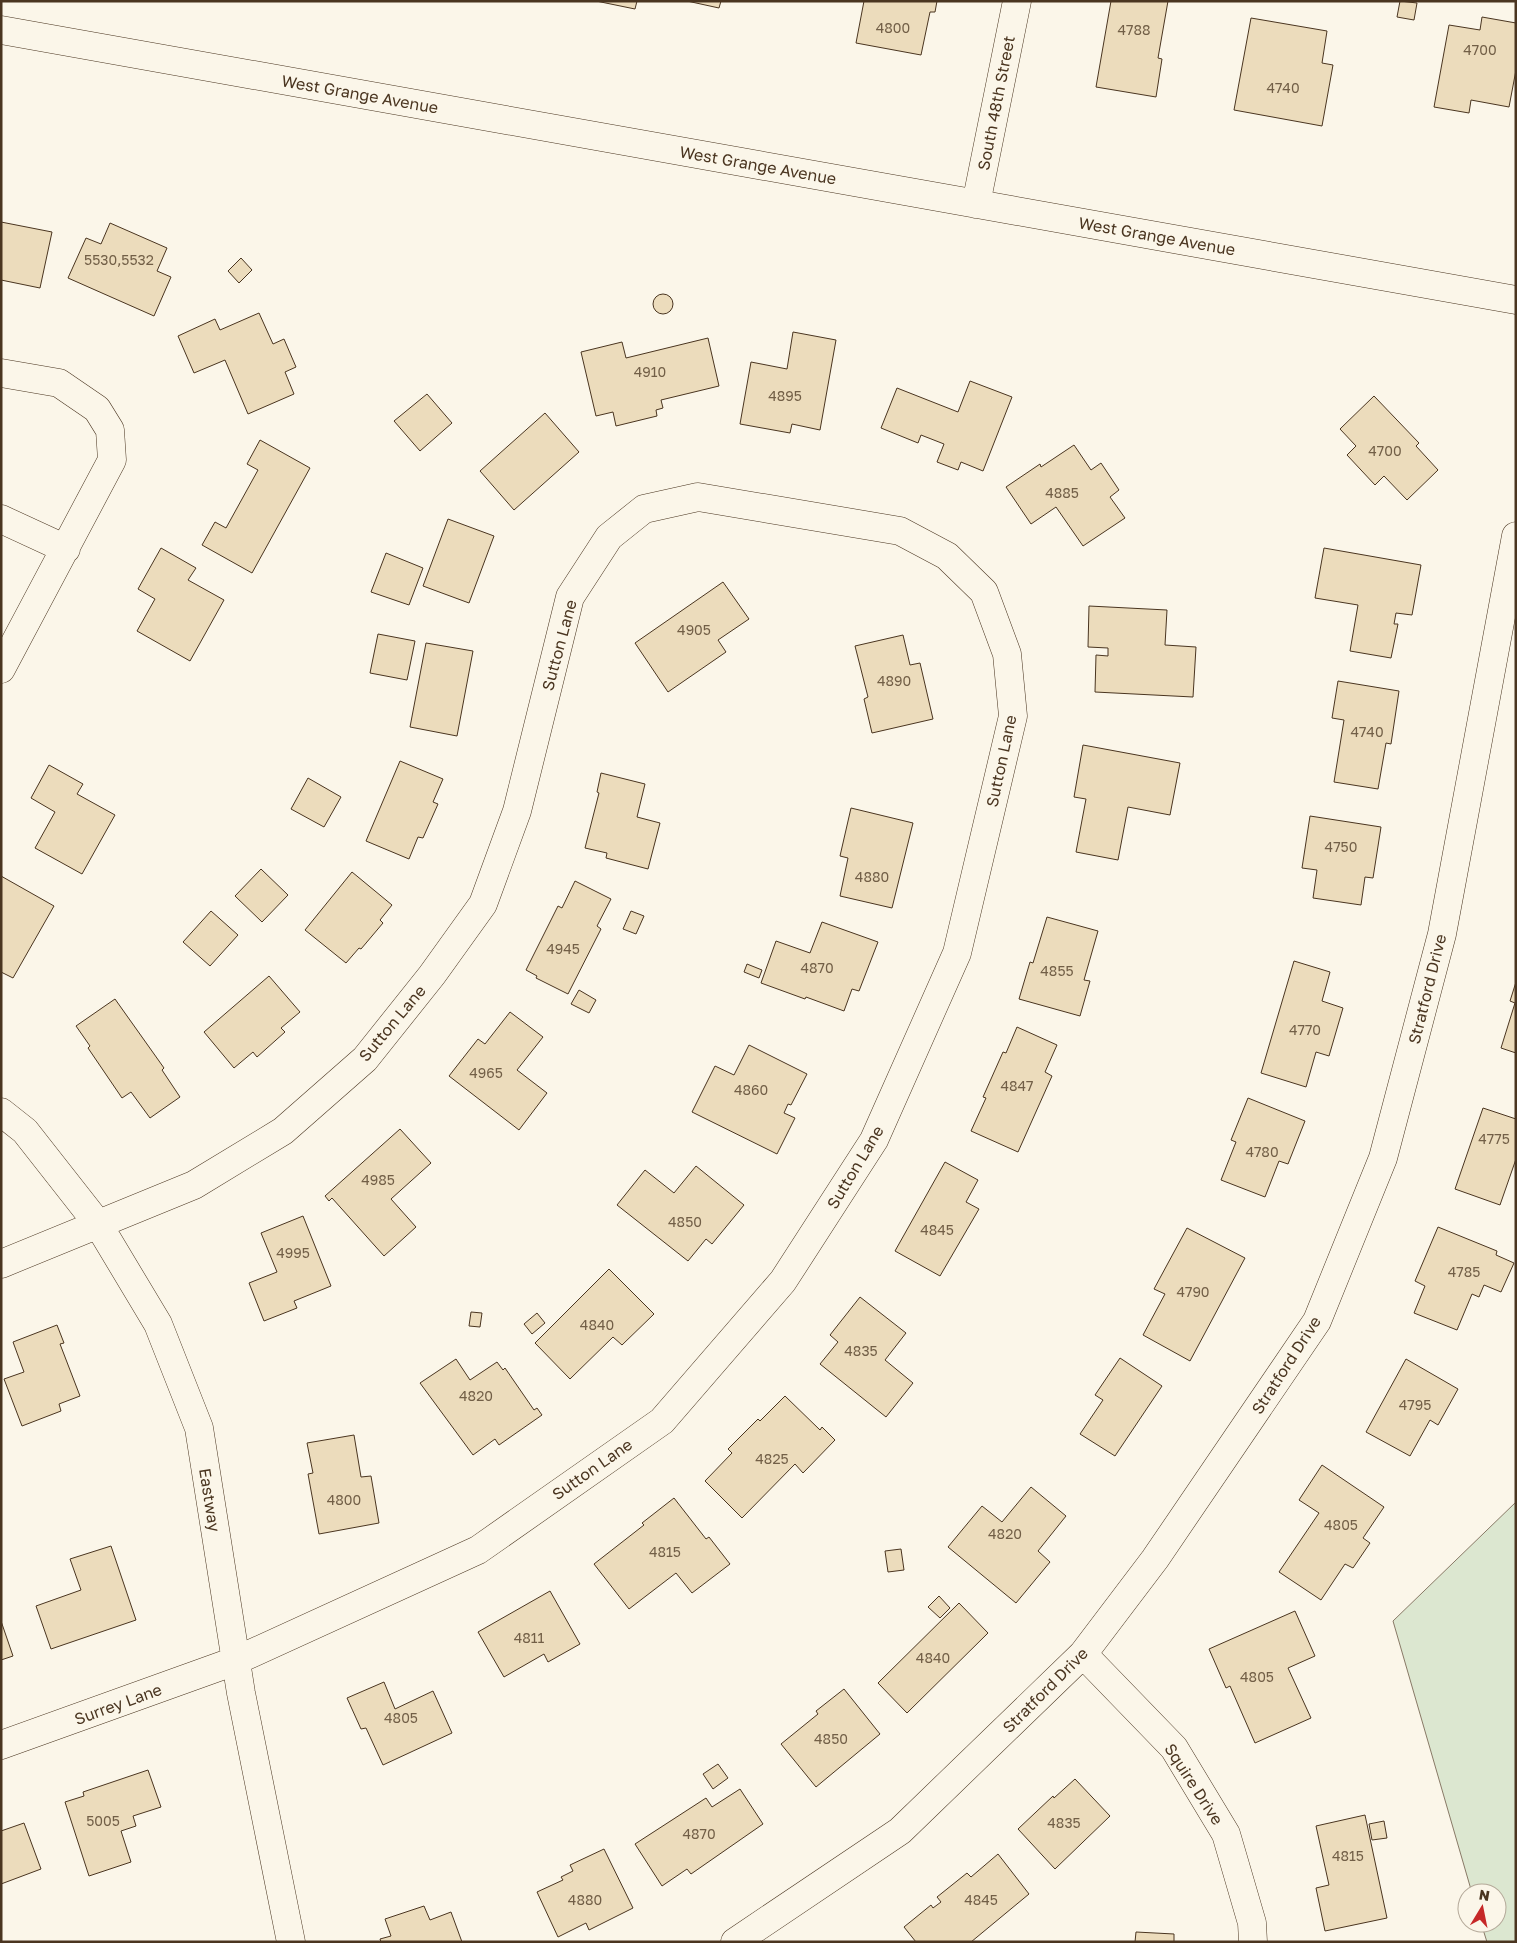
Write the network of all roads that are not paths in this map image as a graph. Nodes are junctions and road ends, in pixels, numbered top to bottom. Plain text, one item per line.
1 (1017, 1) edge
2 (1, 30) edge
3 (976, 204) junction
4 (1516, 300) edge
5 (1, 373) edge
6 (1, 519) edge
7 (1516, 536) edge
8 (66, 549) junction
9 (1, 669) edge
10 (1, 1112) edge
11 (98, 1224) junction
12 (1, 1264) edge
13 (1083, 1654) junction
14 (236, 1661) junction
15 (1, 1745) edge
16 (291, 1942) edge
17 (734, 1942) edge
18 (1253, 1942) edge

1 - 3 street, South 48th Street
2 - 3 street, West Grange Avenue
3 - 4 street, West Grange Avenue
5 - 8 street
6 - 8 street
7 - 13 street, Stratford Drive
8 - 9 street
10 - 11 street, Eastway
11 - 12 street, Sutton Lane
11 - 14 street, Eastway
11 - 14 street, Sutton Lane
13 - 17 street, Stratford Drive
13 - 18 street, Squire Drive
14 - 15 street, Surrey Lane
14 - 16 street, Eastway

